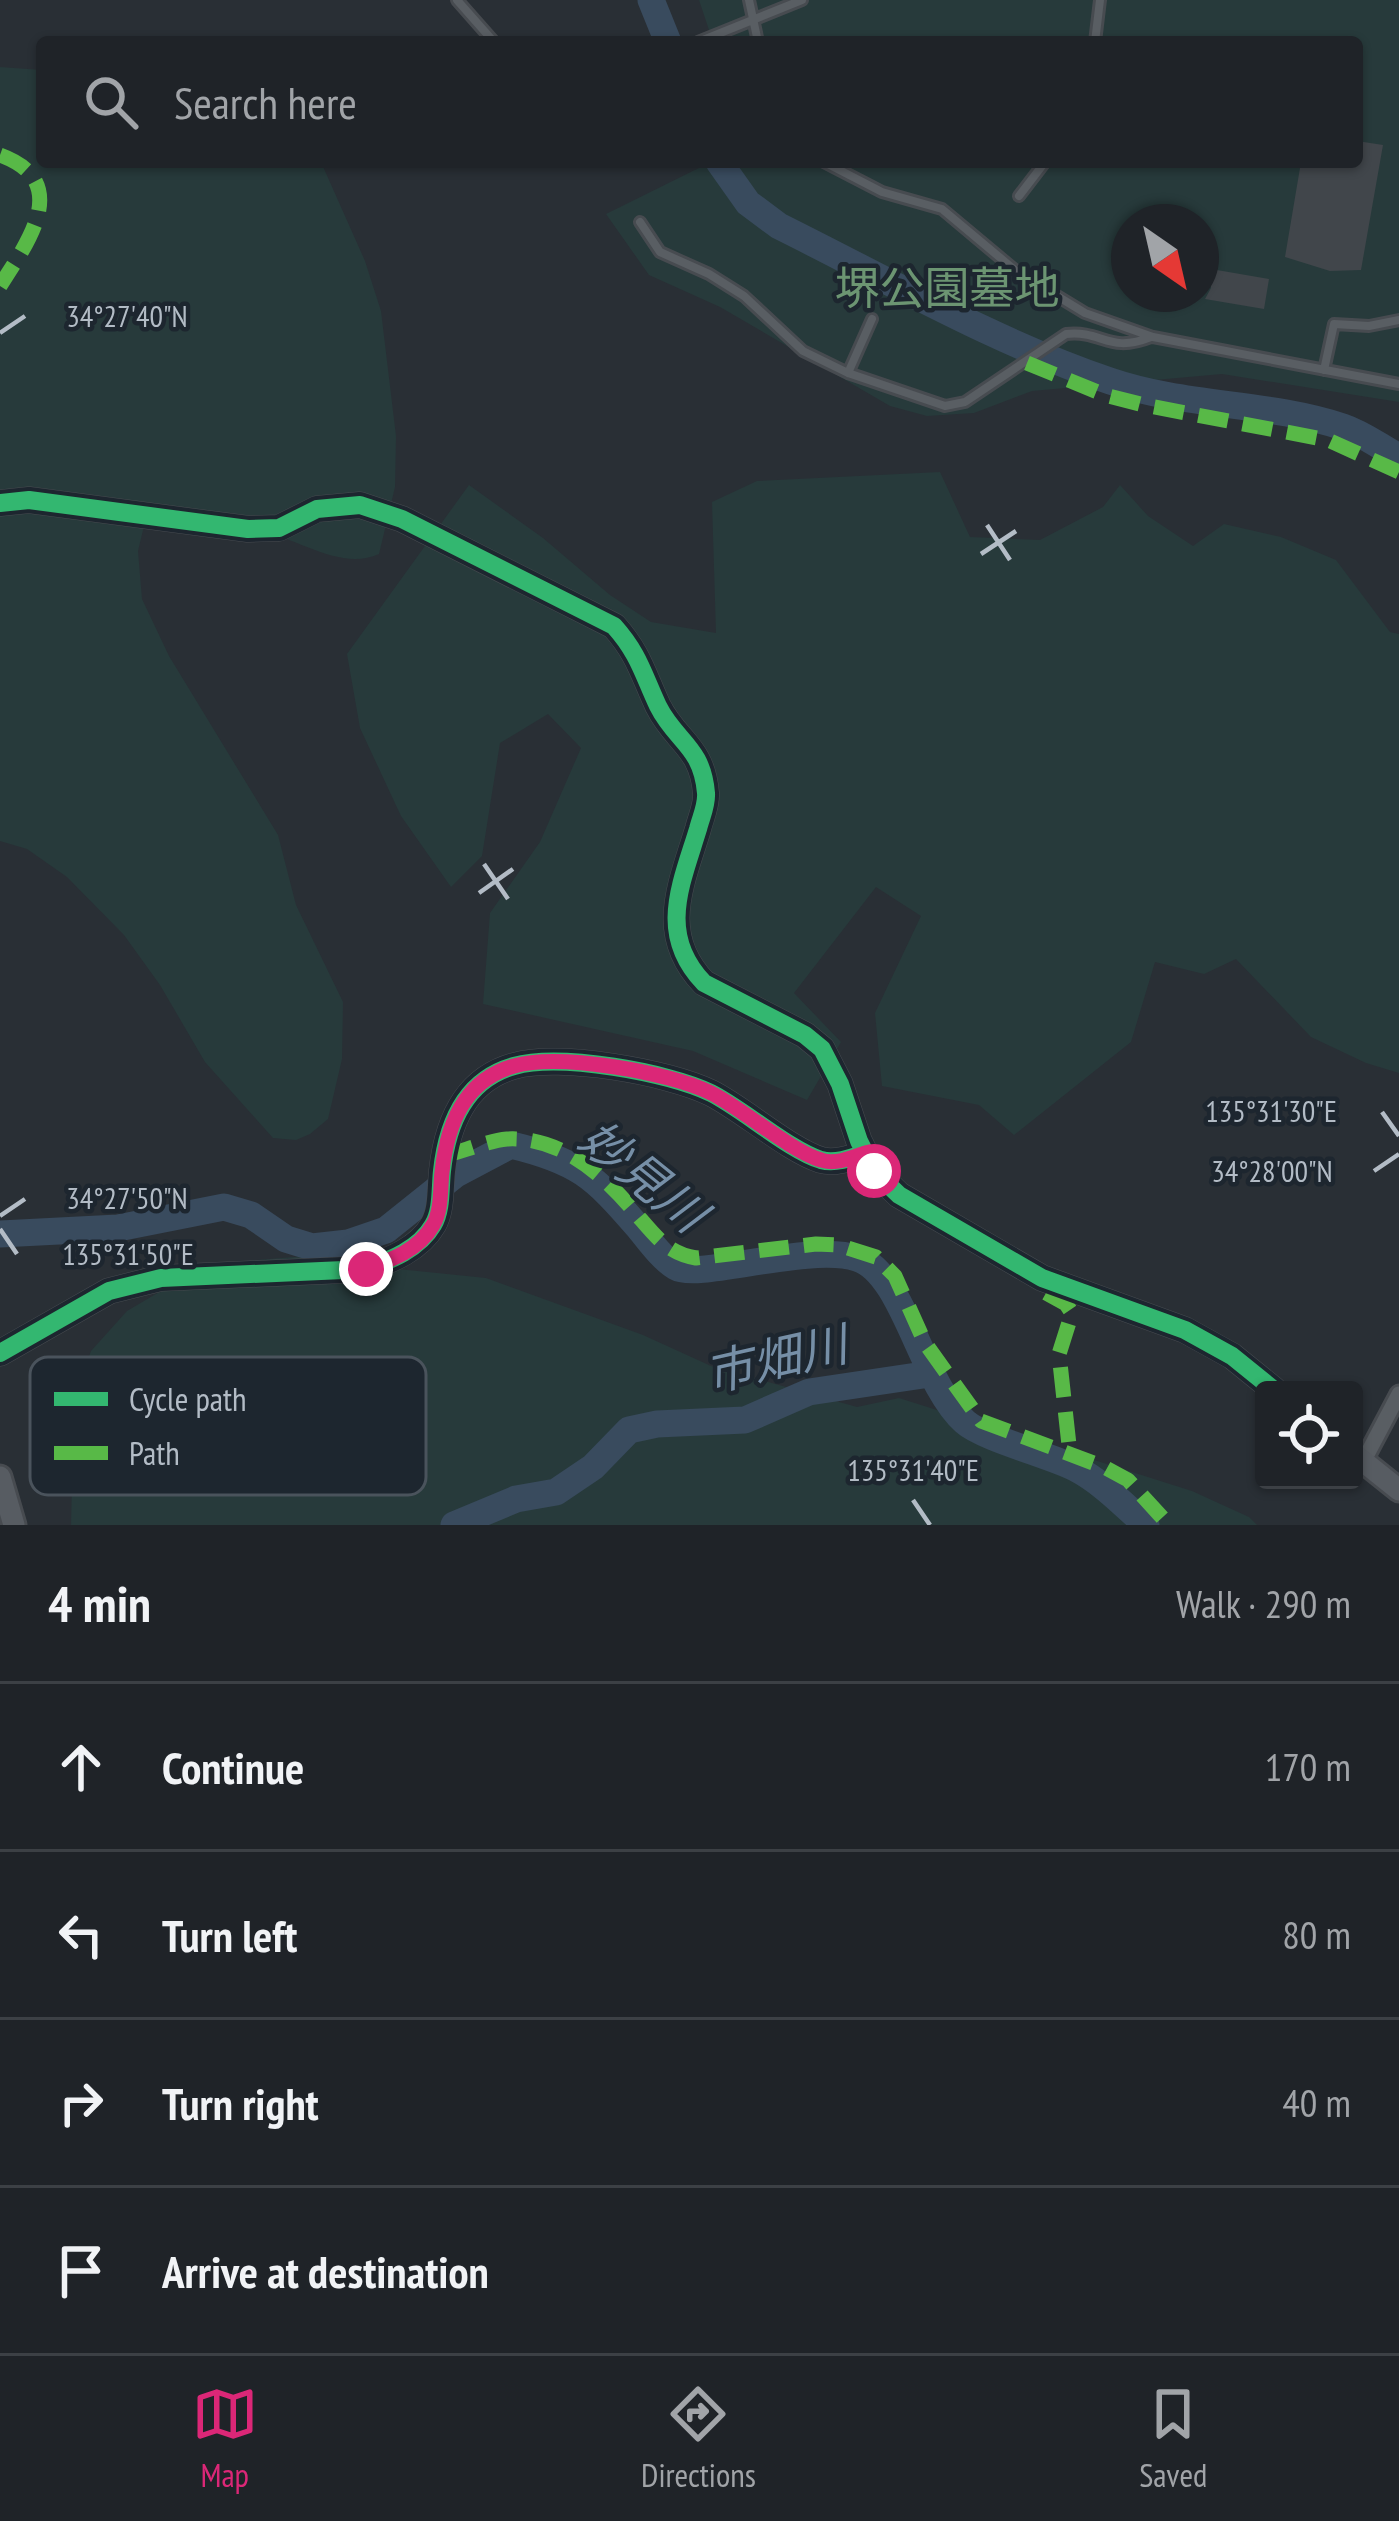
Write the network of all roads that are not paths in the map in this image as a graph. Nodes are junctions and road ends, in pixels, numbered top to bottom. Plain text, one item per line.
1 (457, 0) edge
2 (748, 0) edge
3 (802, 0) edge
4 (1100, 0) edge
5 (753, 20) junction
6 (489, 36) edge
7 (714, 36) edge
8 (757, 36) edge
9 (1096, 36) edge
10 (836, 168) edge
11 (1040, 168) edge
12 (1019, 196) dead end
13 (640, 222) dead end
14 (872, 319) dead end
15 (1399, 320) edge
16 (1153, 337) junction
17 (1324, 370) junction
18 (848, 374) junction
19 (1399, 384) edge
20 (0, 503) edge
21 (865, 1153) junction
22 (0, 1353) edge
23 (1263, 1381) edge
24 (1399, 1394) edge
25 (1363, 1452) edge
26 (1363, 1461) edge
27 (0, 1477) edge
28 (1399, 1490) edge
29 (14, 1525) edge

1 - 6 lane
2 - 5 lane
3 - 5 lane
4 - 9 lane
5 - 7 lane
5 - 8 lane
10 - 16 lane
11 - 12 lane
13 - 18 lane
14 - 18 lane
15 - 17 lane
16 - 17 lane
16 - 18 lane
17 - 19 lane
20 - 21 street
21 - 22 street
21 - 23 street
24 - 25 street
26 - 28 street
27 - 29 street

